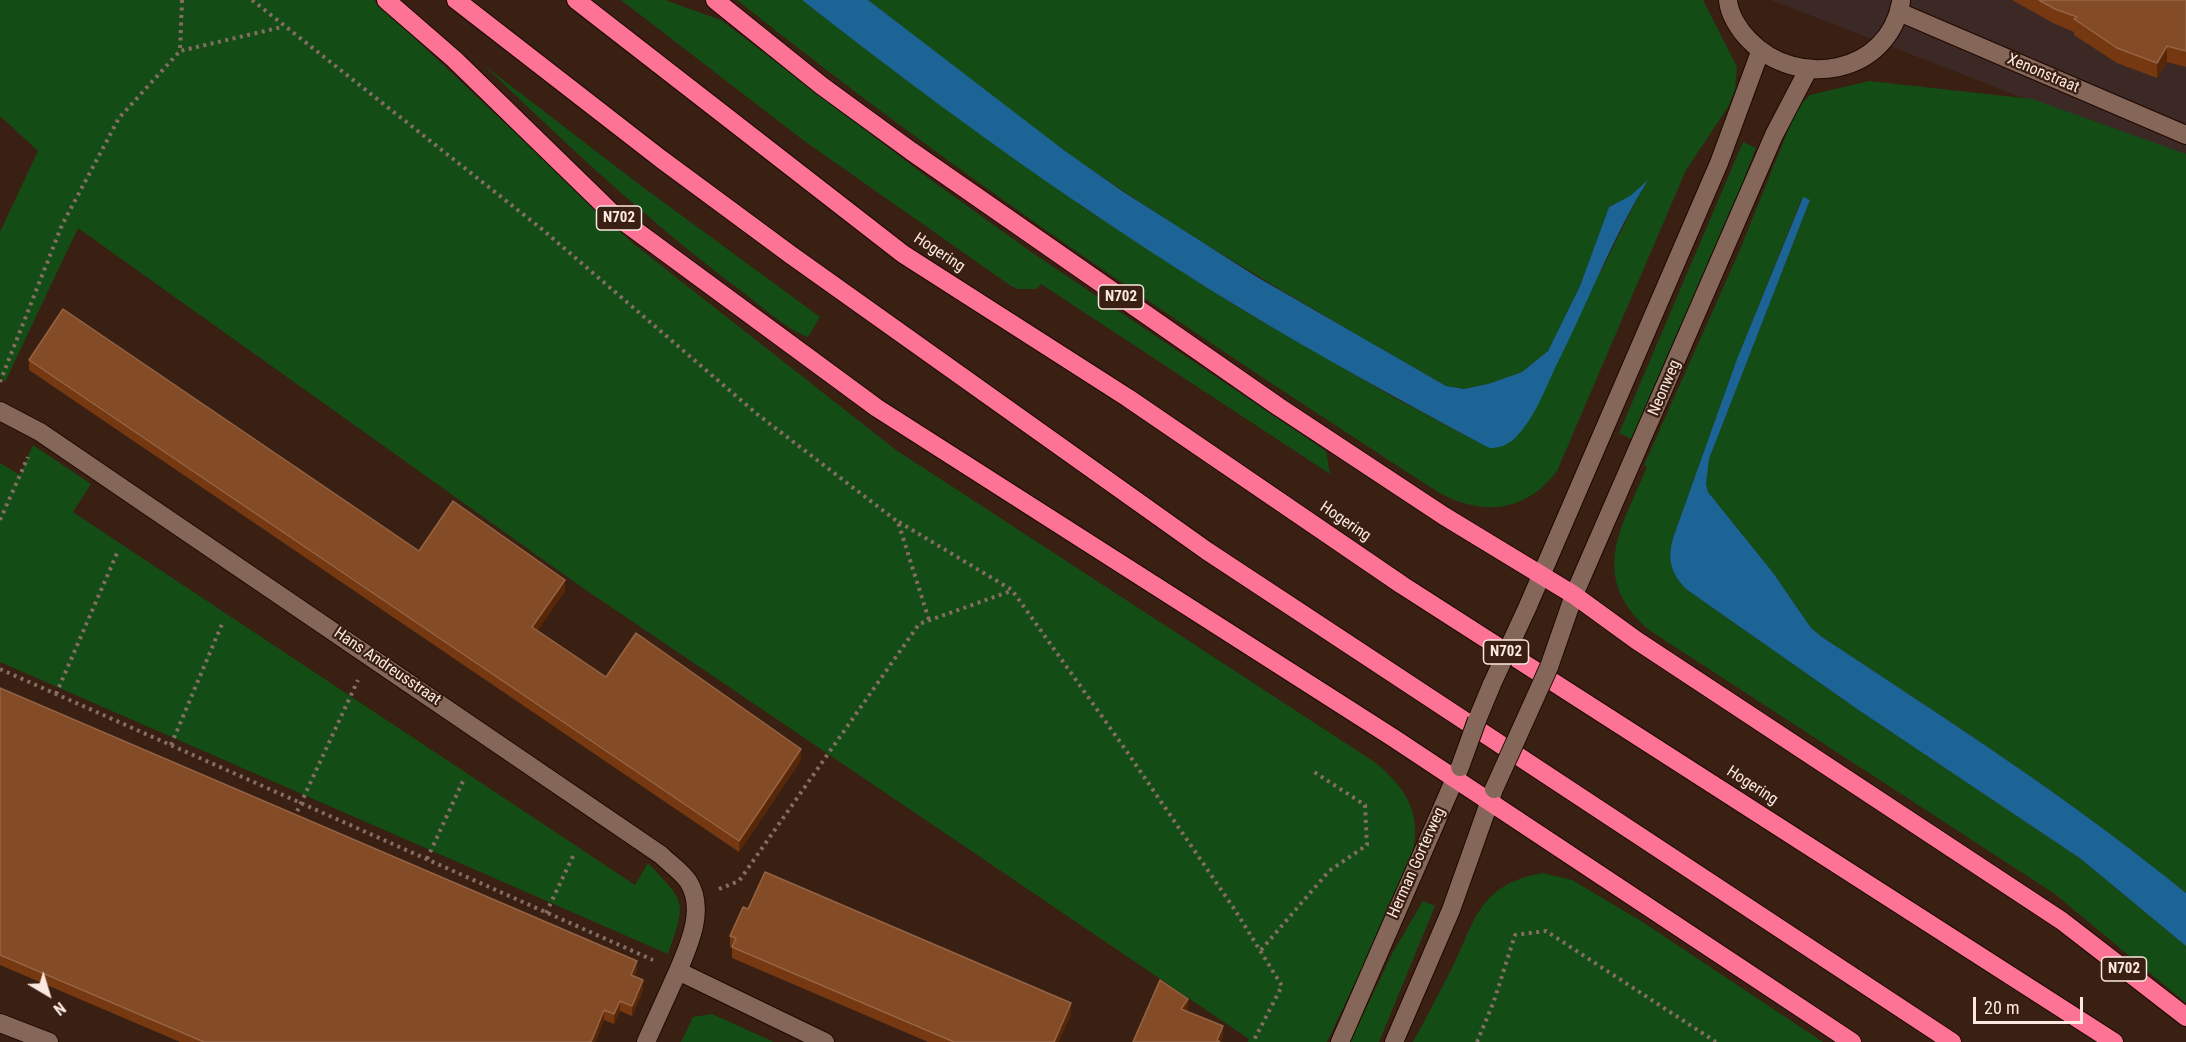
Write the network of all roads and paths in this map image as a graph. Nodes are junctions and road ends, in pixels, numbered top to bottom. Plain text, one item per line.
1 (182, 0) edge
2 (252, 0) edge
3 (386, 0) edge
4 (456, 0) edge
5 (576, 0) edge
6 (715, 0) edge
7 (1728, 0) edge
8 (1900, 6) edge
9 (283, 26) junction
10 (180, 51) junction
11 (1761, 52) junction
12 (1808, 70) junction
13 (2186, 135) edge
14 (0, 382) edge
15 (0, 411) edge
16 (40, 432) junction
17 (0, 520) edge
18 (898, 522) junction
19 (118, 551) dead end
20 (1541, 575) junction
21 (1012, 590) junction
22 (1574, 595) junction
23 (929, 620) junction
24 (222, 624) dead end
25 (370, 655) junction
26 (0, 669) edge
27 (56, 694) junction
28 (171, 745) junction
29 (1311, 770) dead end
30 (1457, 773) junction
31 (463, 781) dead end
32 (1492, 795) junction
33 (300, 803) junction
34 (291, 825) edge
35 (575, 852) dead end
36 (427, 859) junction
37 (695, 899) junction
38 (546, 913) junction
39 (1261, 950) junction
40 (678, 972) junction
41 (2186, 1017) edge
42 (0, 1023) edge
43 (49, 1042) edge
44 (646, 1042) edge
45 (825, 1042) edge
46 (1253, 1042) edge
47 (1340, 1042) edge
48 (1394, 1042) edge
49 (1477, 1042) edge
50 (1716, 1042) edge
51 (1852, 1042) edge
52 (1952, 1042) edge
53 (2114, 1042) edge

1 - 10 path
2 - 9 path
3 - 30 highway, N702
4 - 52 highway
5 - 53 highway, Hogering / N702
6 - 20 highway, N702
7 - 11 street
8 - 12 street
8 - 13 street, Xenonstraat
9 - 10 path
9 - 18 path
10 - 14 path
11 - 12 street
11 - 20 street
12 - 22 street, Neonweg
15 - 16 street, Hans Andreusstraat
16 - 17 path
16 - 25 street, Hans Andreusstraat
18 - 21 path
18 - 23 path
19 - 27 path
20 - 22 highway, N702
20 - 30 street, Herman Gorterweg, bridge
21 - 23 path
21 - 39 path
22 - 32 street, Neonweg, bridge
22 - 41 highway, N702
23 - 37 path
24 - 28 path
25 - 33 path
25 - 37 street, Hans Andreusstraat
26 - 27 path
27 - 28 path
28 - 33 path
29 - 39 path
30 - 32 highway, N702
30 - 47 street, Herman Gorterweg
31 - 36 path
32 - 48 street
32 - 51 highway, N702
33 - 34 path
33 - 36 path
35 - 38 path
36 - 38 path
37 - 40 street
38 - 40 path
39 - 46 path
40 - 44 street
40 - 45 street
42 - 43 street
49 - 50 path

